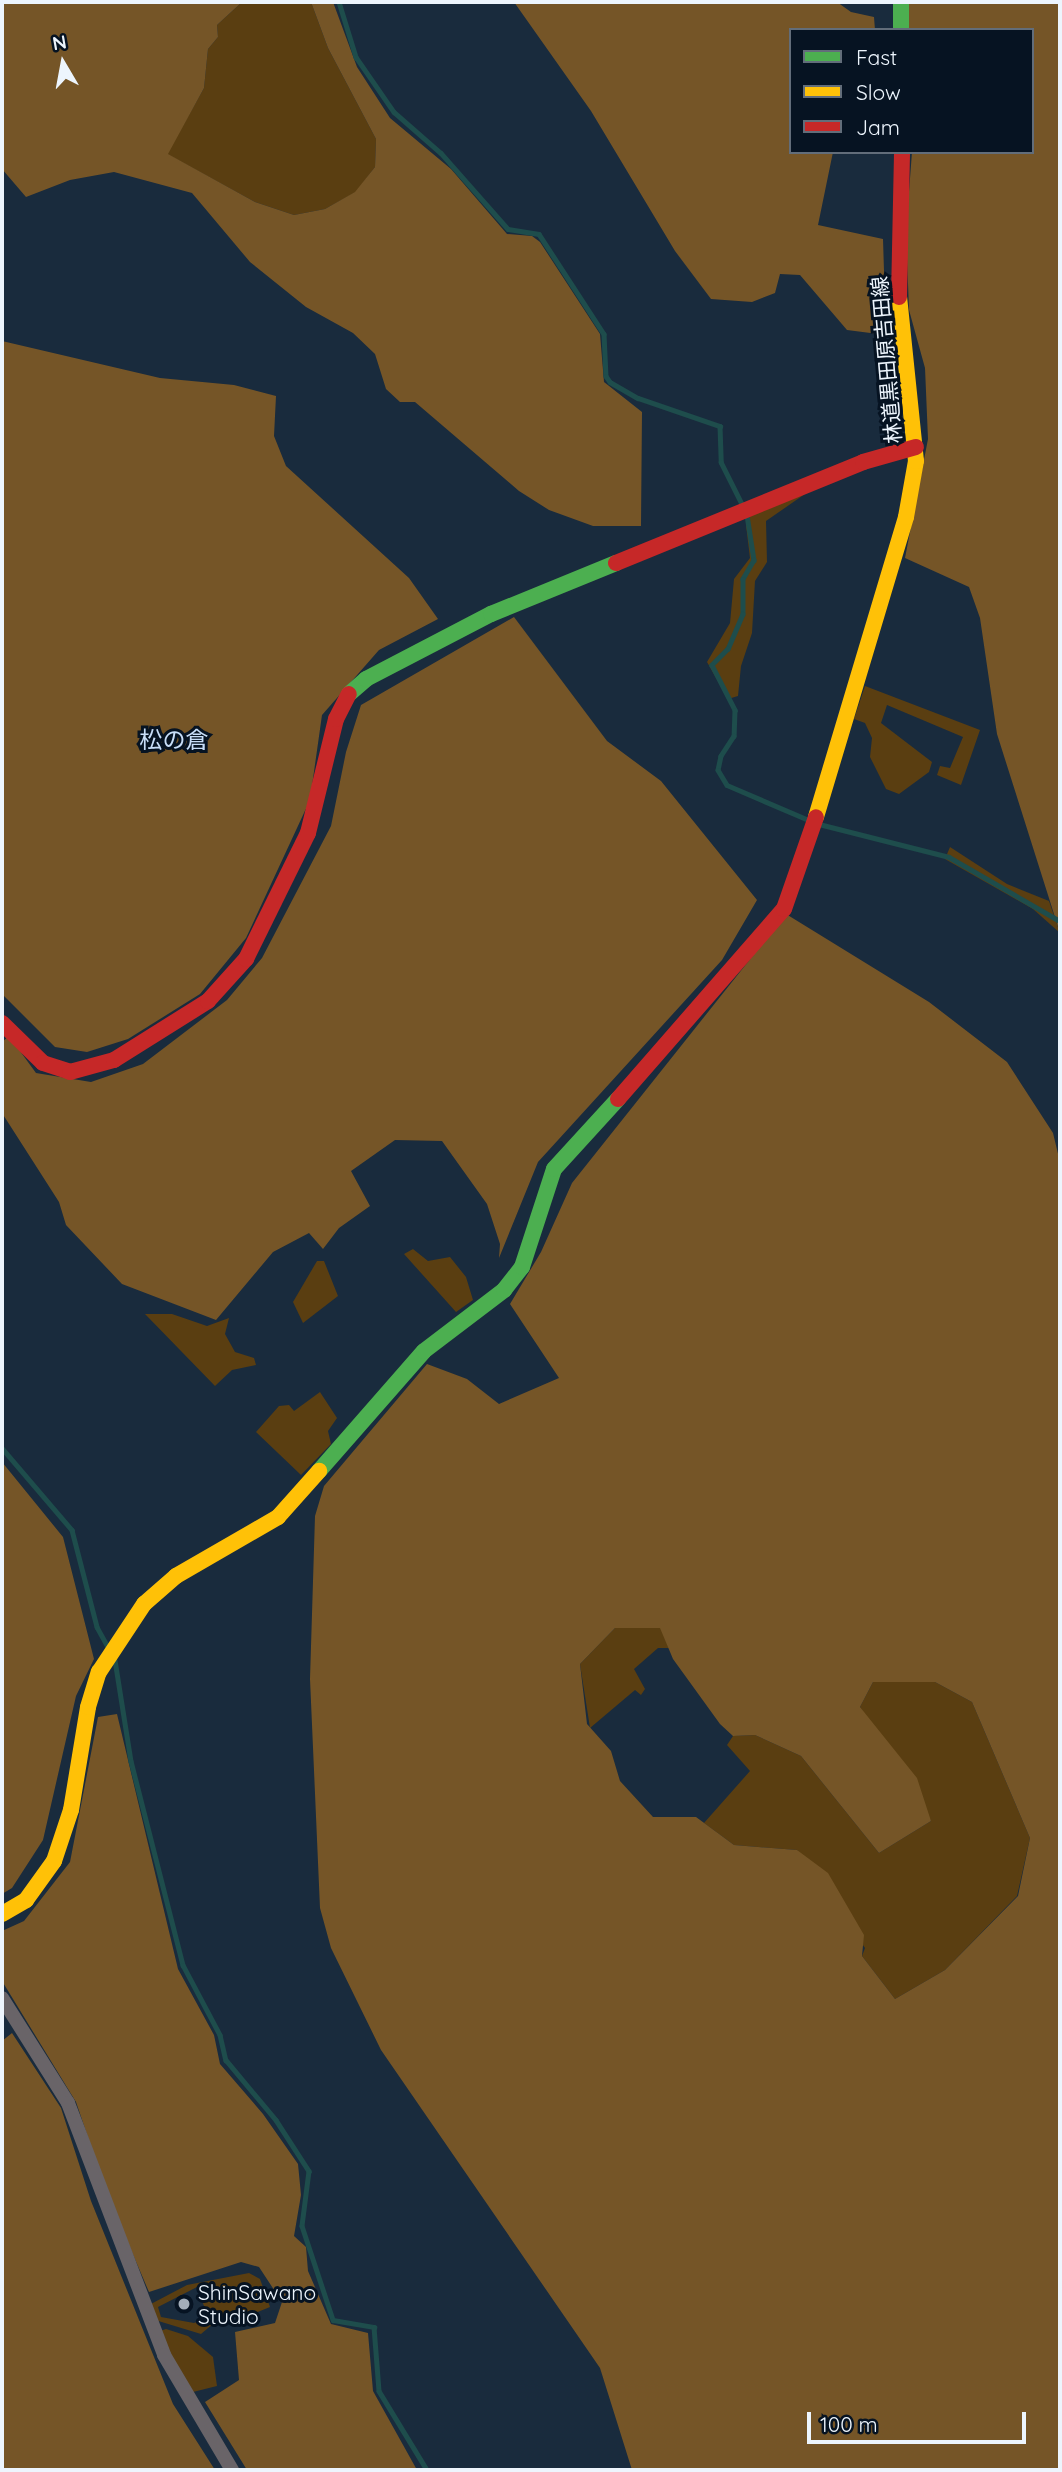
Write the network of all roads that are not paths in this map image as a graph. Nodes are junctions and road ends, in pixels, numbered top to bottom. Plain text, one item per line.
1 (901, 2) edge
2 (901, 28) edge
3 (902, 154) edge
4 (916, 447) junction
5 (2, 1023) edge
6 (2, 1914) edge
7 (2, 1998) edge
8 (232, 2470) edge

1 - 2 street
3 - 4 street, 林道黒田原吉田線
4 - 5 street
4 - 6 street, 林道黒田原吉田線
7 - 8 street

